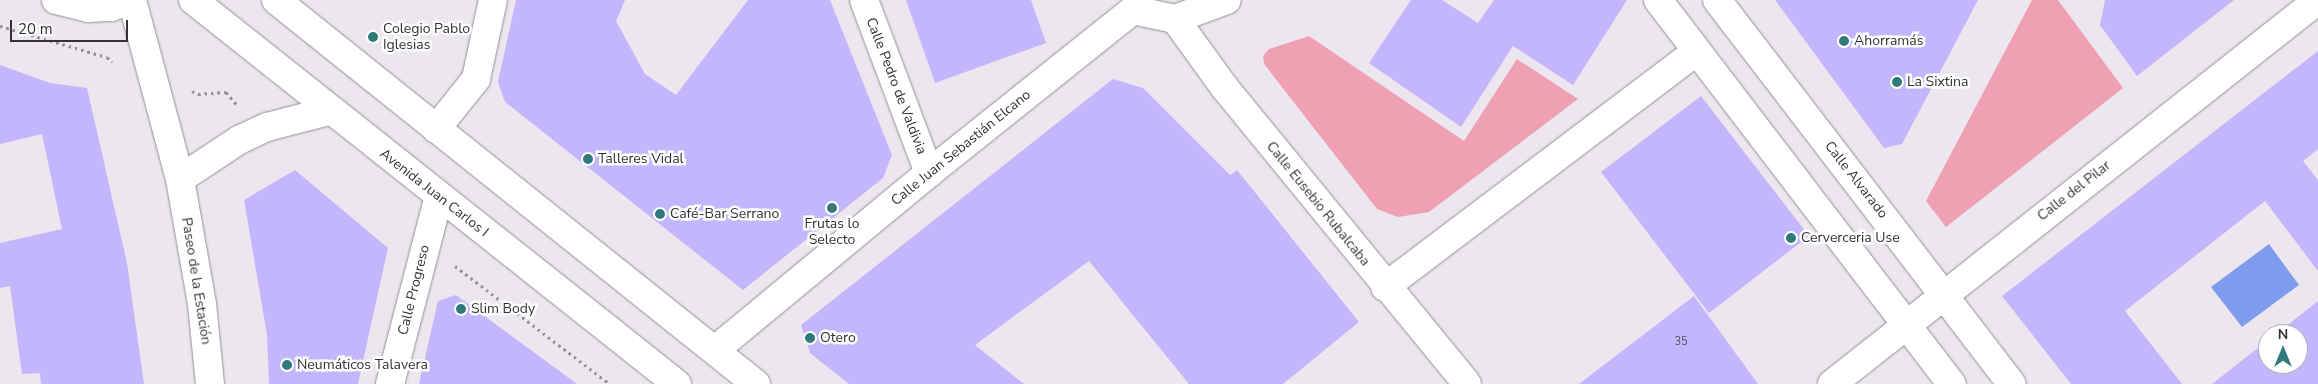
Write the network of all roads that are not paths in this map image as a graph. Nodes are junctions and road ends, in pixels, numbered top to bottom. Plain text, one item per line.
1 (56, 0) edge
2 (131, 0) edge
3 (193, 0) edge
4 (276, 0) edge
5 (493, 0) edge
6 (864, 0) edge
7 (1226, 0) edge
8 (1658, 0) edge
9 (1717, 0) edge
10 (2318, 0) edge
11 (1131, 5) edge
12 (1175, 19) junction
13 (1697, 51) junction
14 (329, 110) junction
15 (436, 129) junction
16 (929, 173) junction
17 (180, 179) junction
18 (439, 196) junction
19 (1385, 287) junction
20 (1943, 294) junction
21 (1907, 324) junction
22 (715, 350) junction
23 (210, 384) edge
24 (390, 384) edge
25 (677, 384) edge
26 (756, 384) edge
27 (1467, 384) edge
28 (1832, 384) edge
29 (1952, 384) edge
30 (2012, 384) edge

1 - 2 street
2 - 17 street, Paseo de la Estación
3 - 14 street, Avenida Juan Carlos I
4 - 15 street
5 - 15 street
6 - 16 street, Calle Pedro de Valdivia
7 - 12 street
8 - 13 street
9 - 20 street, Calle Alvarado
10 - 20 street, Calle del Pilar
11 - 12 street, Calle Juan Sebastián Elcano
11 - 16 street, Calle Juan Sebastián Elcano
12 - 19 street, Calle Eusebio Rubalcaba
13 - 19 street
13 - 21 street
14 - 17 street
14 - 18 street, Avenida Juan Carlos I
15 - 22 street
16 - 22 street, Calle Juan Sebastián Elcano
17 - 23 street, Paseo de la Estación
18 - 24 street, Calle Progreso
18 - 25 street, Avenida Juan Carlos I
19 - 27 street, Calle Eusebio Rubalcaba
20 - 21 street, Calle del Pilar
20 - 30 street, Calle Alvarado
21 - 28 street, Calle del Pilar
21 - 29 street
22 - 26 street

